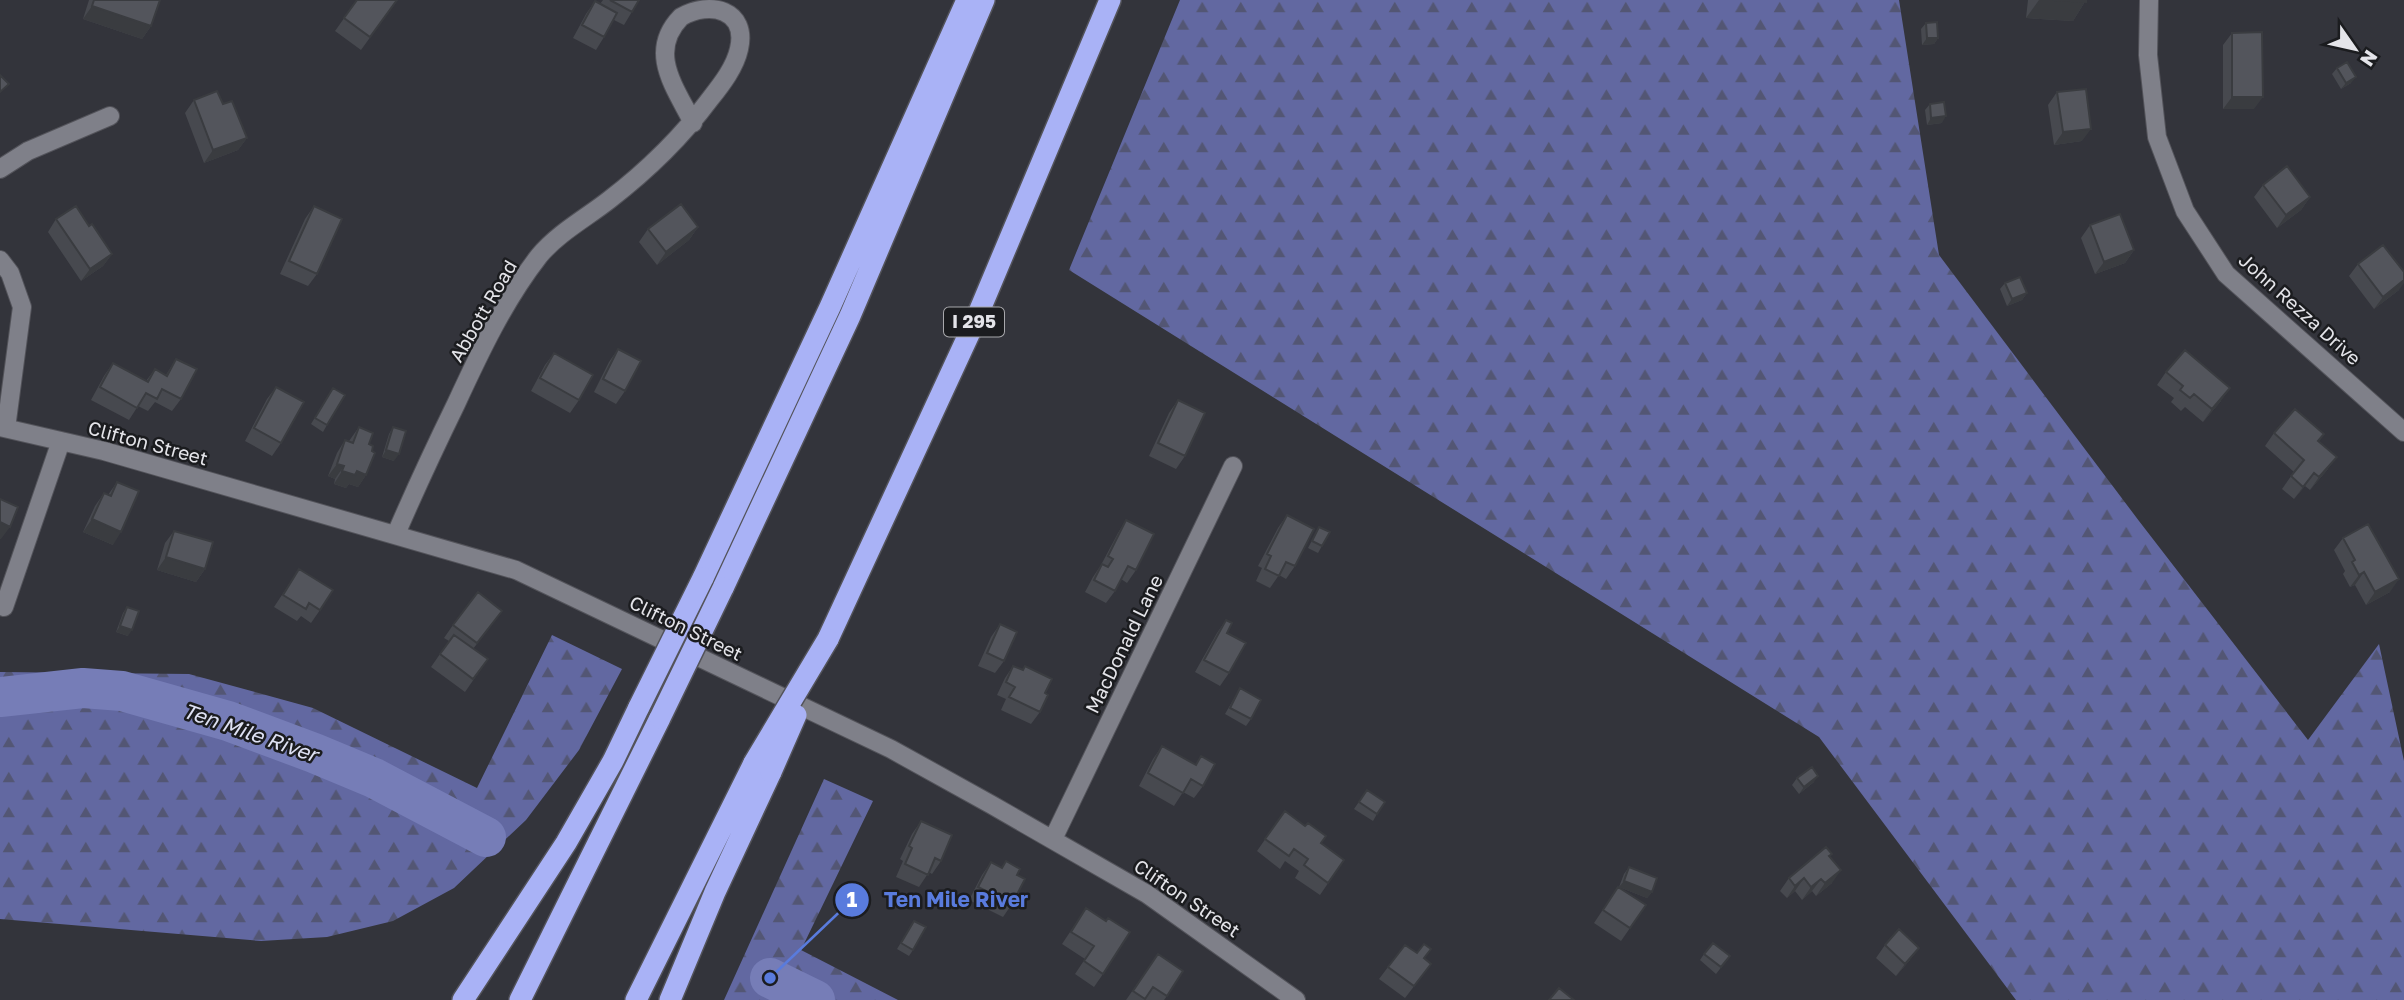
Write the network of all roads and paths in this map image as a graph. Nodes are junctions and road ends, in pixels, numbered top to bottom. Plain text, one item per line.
1 (967, 0) edge
2 (984, 0) edge
3 (1110, 0) edge
4 (2148, 0) edge
5 (110, 116) dead end
6 (693, 122) junction
7 (0, 169) edge
8 (0, 260) edge
9 (7, 368) edge
10 (3, 428) edge
11 (2404, 432) edge
12 (61, 441) junction
13 (1234, 466) dead end
14 (396, 534) junction
15 (4, 607) dead end
16 (762, 768) junction
17 (1053, 839) junction
18 (463, 1000) edge
19 (520, 1000) edge
20 (636, 1000) edge
21 (670, 1000) edge
22 (1296, 1000) edge

1 - 18 highway, bridge
2 - 19 highway, bridge
3 - 16 highway, I 295, bridge
4 - 11 street, John Rezza Drive
5 - 7 street
6 - 6 street, Abbott Road
6 - 14 street, Abbott Road
8 - 9 street
9 - 10 street
10 - 12 street, Clifton Street
12 - 14 street, Clifton Street
12 - 15 street
13 - 17 street, MacDonald Lane
14 - 17 street, Clifton Street
16 - 20 highway
16 - 21 highway
17 - 22 street, Clifton Street

